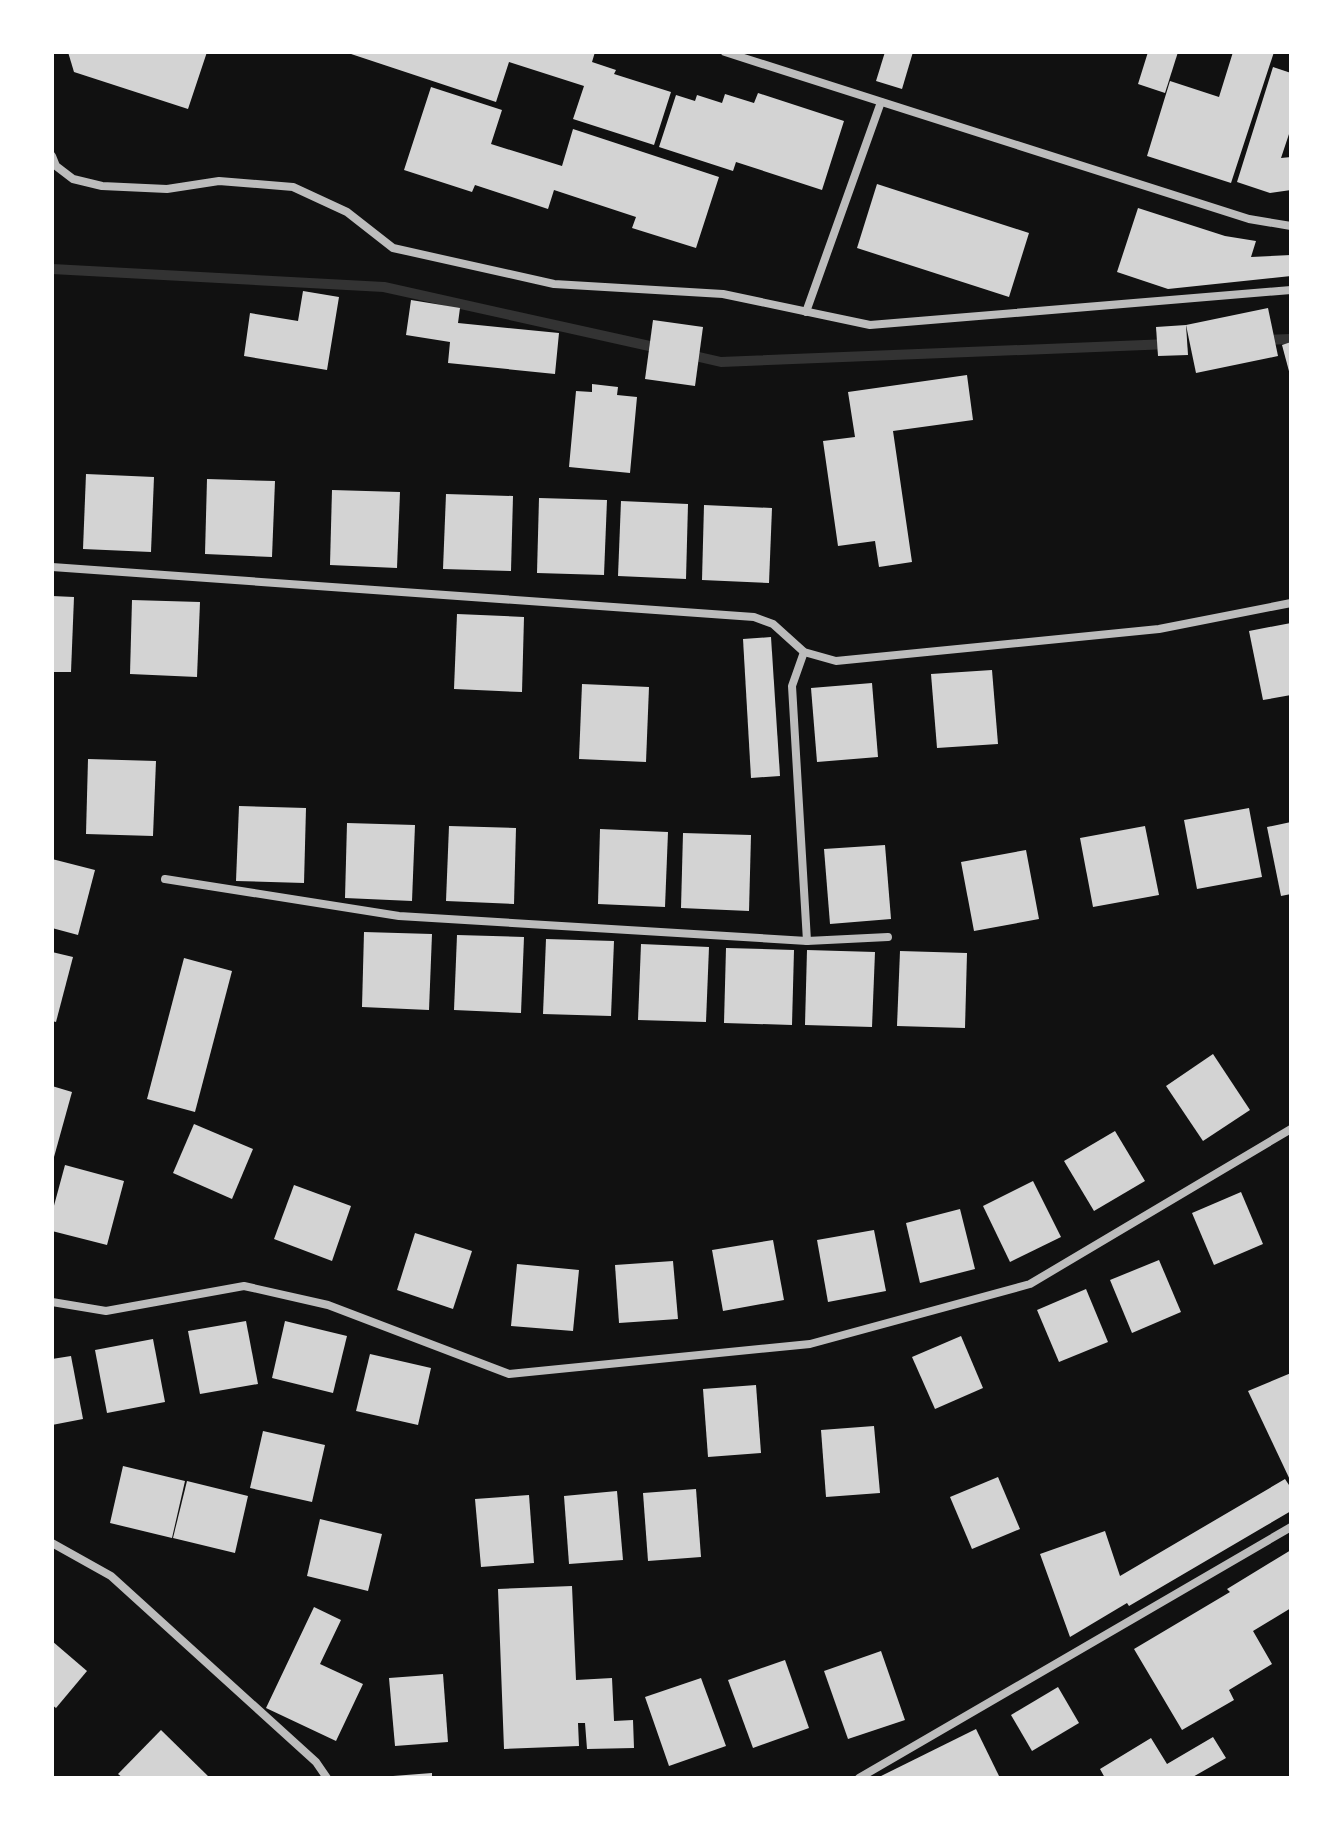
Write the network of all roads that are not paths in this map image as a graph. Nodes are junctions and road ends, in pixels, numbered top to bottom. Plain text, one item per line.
1 (725, 52) edge
2 (881, 102) junction
3 (52, 156) edge
4 (1291, 226) edge
5 (1291, 290) edge
6 (806, 312) junction
7 (52, 567) edge
8 (1291, 603) edge
9 (804, 652) junction
10 (165, 879) dead end
11 (888, 937) dead end
12 (807, 941) junction
13 (1291, 1129) edge
14 (52, 1302) edge
15 (1291, 1527) edge
16 (52, 1543) edge
17 (327, 1778) edge
18 (859, 1778) edge

1 - 2 street
2 - 4 street
2 - 6 street
3 - 6 street
5 - 6 street
7 - 9 street
8 - 9 street
9 - 12 street
10 - 12 street
11 - 12 street
13 - 14 street
15 - 18 street
16 - 17 street

